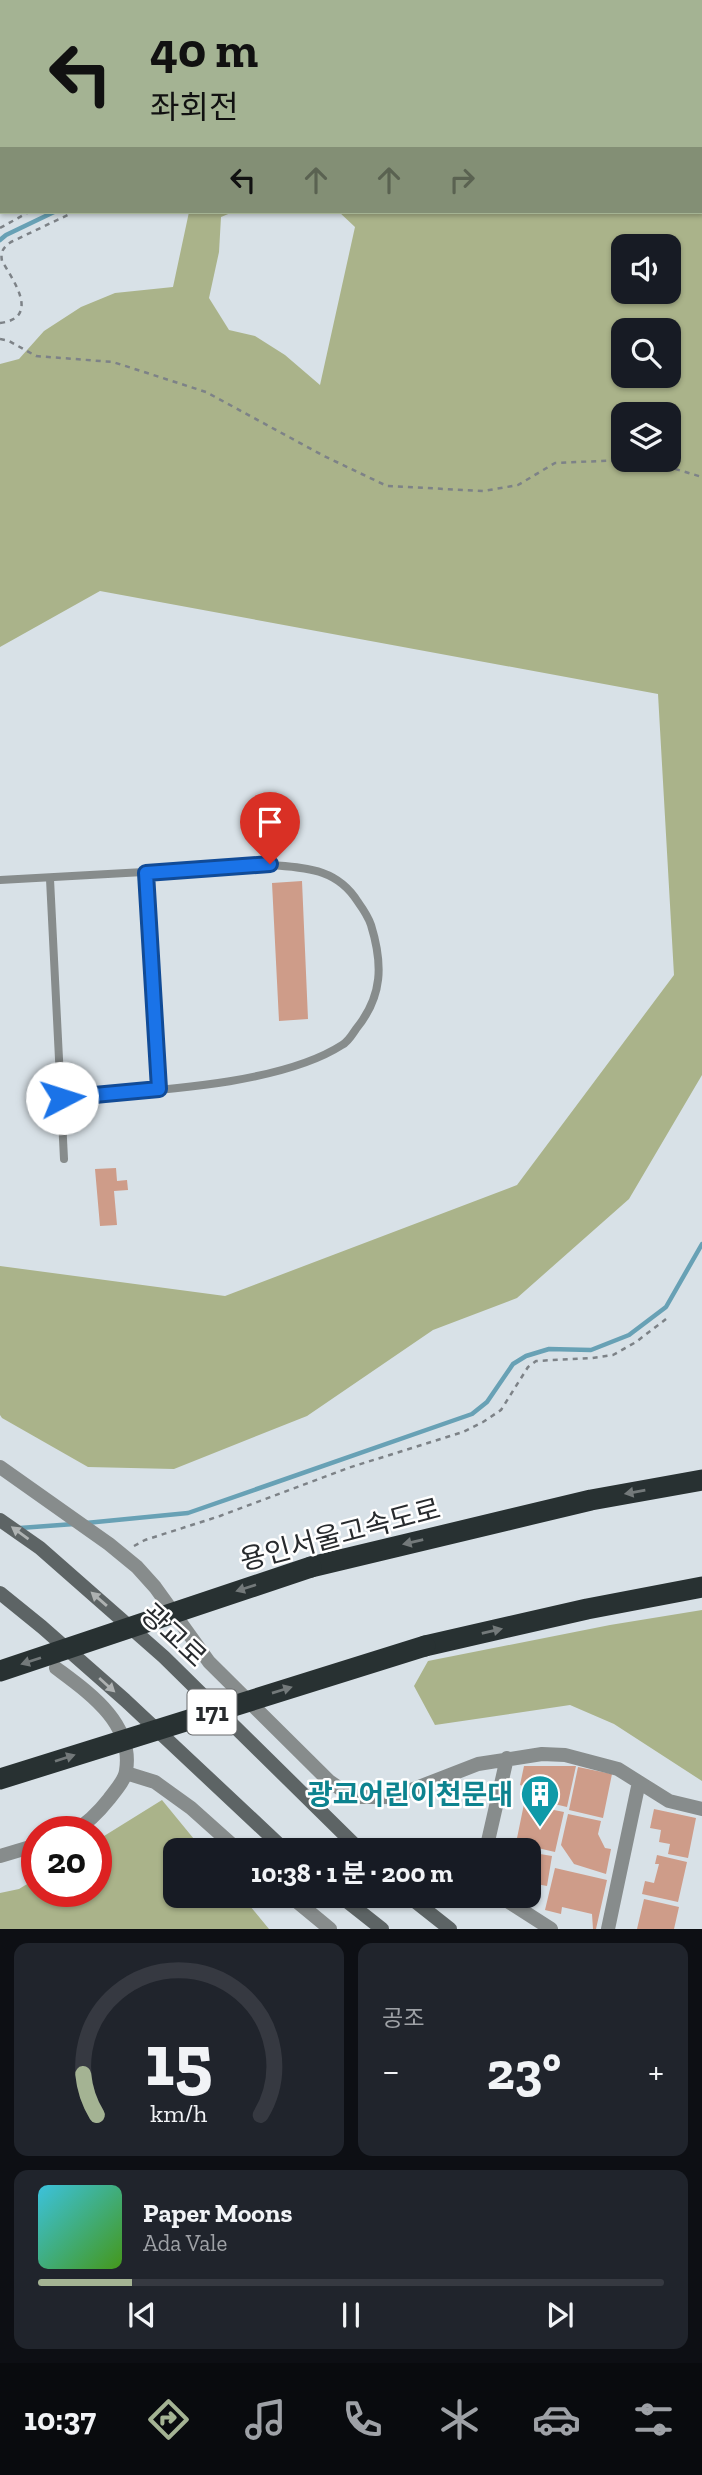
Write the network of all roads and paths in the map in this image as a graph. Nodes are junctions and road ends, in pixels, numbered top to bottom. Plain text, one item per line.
1 (25, 214) edge
2 (70, 214) edge
3 (0, 228) edge
4 (0, 256) edge
5 (0, 323) edge
6 (0, 339) edge
7 (611, 461) edge
8 (681, 471) edge
9 (702, 477) edge
10 (146, 873) junction
11 (50, 879) junction
12 (0, 880) edge
13 (159, 1089) junction
14 (62, 1098) junction
15 (64, 1159) dead end
16 (666, 1319) dead end
17 (0, 1467) edge
18 (702, 1480) edge
19 (0, 1520) edge
20 (122, 1555) junction
21 (702, 1587) edge
22 (0, 1593) edge
23 (55, 1668) dead end
24 (0, 1671) edge
25 (508, 1758) junction
26 (126, 1773) junction
27 (0, 1779) edge
28 (639, 1782) junction
29 (702, 1809) edge
30 (95, 1816) edge
31 (225, 1838) edge
32 (272, 1838) edge
33 (348, 1838) edge
34 (489, 1838) edge
35 (21, 1850) edge
36 (0, 1856) edge
37 (305, 1908) edge
38 (355, 1908) edge
39 (423, 1908) edge
40 (518, 1908) edge
41 (330, 1929) edge
42 (382, 1929) edge
43 (450, 1929) edge
44 (551, 1929) edge
45 (608, 1929) edge

1 - 3 path
2 - 4 path
4 - 5 path
6 - 7 path
8 - 9 path
10 - 11 lane
10 - 13 lane
10 - 13 lane
11 - 12 lane
11 - 14 lane
13 - 14 lane
14 - 15 lane
16 - 20 path
17 - 20 street
18 -> 24 highway, 용인서울고속도로, bridge
33 -> 19 main road, 광교로
20 - 25 street
27 -> 21 highway, 171, bridge
22 -> 32 main road
23 - 26 street
25 - 28 street
25 - 34 street
26 - 30 street
26 - 31 street
28 - 29 street
28 - 45 street
35 - 36 street
37 - 41 street
38 - 42 main road
39 - 43 main road
40 - 44 street

